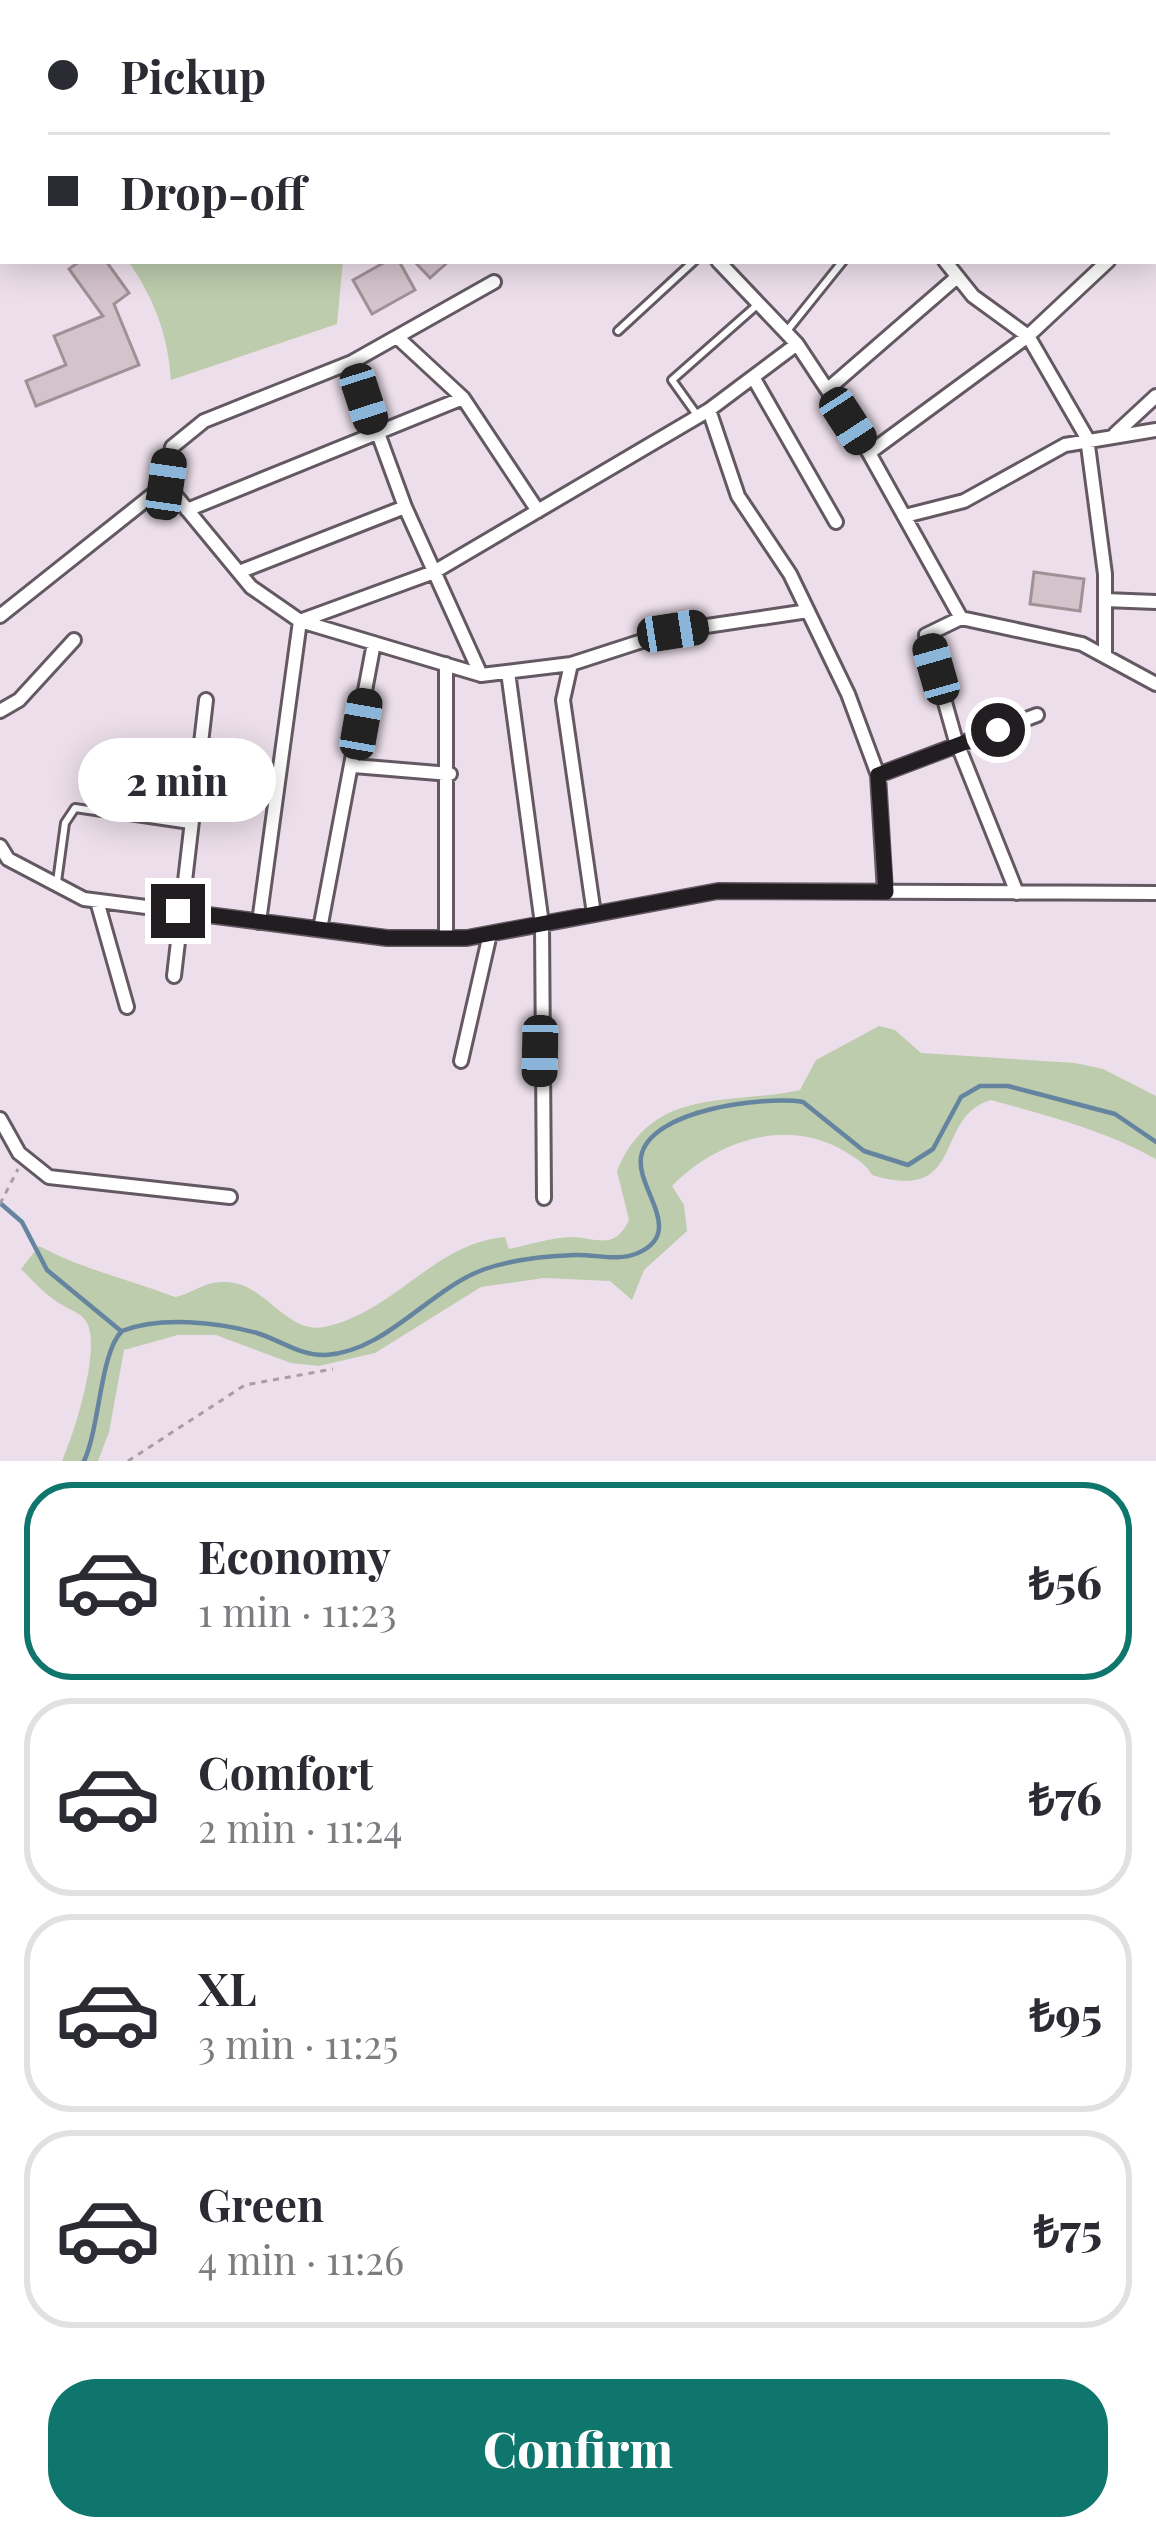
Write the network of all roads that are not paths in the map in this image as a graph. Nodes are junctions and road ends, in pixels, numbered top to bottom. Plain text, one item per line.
1 (691, 264) edge
2 (721, 264) edge
3 (841, 264) edge
4 (947, 264) edge
5 (1105, 264) edge
6 (956, 278) junction
7 (494, 282) dead end
8 (759, 304) junction
9 (618, 331) dead end
10 (786, 332) junction
11 (1028, 336) junction
12 (397, 337) junction
13 (797, 344) junction
14 (352, 362) junction
15 (753, 377) junction
16 (828, 389) junction
17 (1156, 395) edge
18 (463, 398) junction
19 (704, 414) junction
20 (1156, 430) edge
21 (1115, 434) junction
22 (376, 436) junction
23 (1087, 438) junction
24 (868, 453) junction
25 (166, 484) junction
26 (405, 507) junction
27 (187, 510) junction
28 (538, 511) junction
29 (905, 516) junction
30 (836, 522) dead end
31 (239, 572) junction
32 (434, 572) junction
33 (1105, 600) junction
34 (1156, 602) edge
35 (808, 611) junction
36 (0, 616) edge
37 (961, 618) junction
38 (301, 621) junction
39 (74, 640) dead end
40 (374, 643) junction
41 (1105, 656) junction
42 (446, 664) junction
43 (571, 664) junction
44 (508, 672) junction
45 (481, 675) junction
46 (1156, 684) edge
47 (206, 700) dead end
48 (0, 711) edge
49 (1037, 715) dead end
50 (958, 745) junction
51 (354, 766) junction
52 (450, 774) junction
53 (878, 775) junction
54 (190, 825) junction
55 (0, 846) edge
56 (57, 885) junction
57 (886, 892) junction
58 (1156, 892) edge
59 (1018, 893) junction
60 (97, 901) junction
61 (178, 911) junction
62 (594, 914) junction
63 (259, 922) junction
64 (542, 924) junction
65 (320, 929) junction
66 (490, 934) junction
67 (446, 938) junction
68 (174, 976) dead end
69 (128, 1007) dead end
70 (461, 1060) dead end
71 (0, 1119) edge
72 (230, 1197) dead end
73 (544, 1198) dead end

1 - 9 lane
2 - 8 street
3 - 10 lane
4 - 6 street
5 - 11 street
6 - 11 street
6 - 16 street
7 - 12 street
8 - 10 street
8 - 19 lane
10 - 13 street
11 - 23 street
11 - 24 street
12 - 14 street
12 - 18 street
13 - 15 street
13 - 16 street
14 - 22 street
14 - 25 street
15 - 19 street
15 - 30 street
16 - 24 street
17 - 21 street
18 - 22 street
18 - 28 street
19 - 28 street
19 - 35 street
20 - 21 street
21 - 23 street
22 - 26 street
22 - 27 street
23 - 29 street
23 - 33 street
24 - 29 street
25 - 27 street
25 - 36 street
26 - 31 street
26 - 32 street
27 - 31 street
28 - 32 street
29 - 37 street
31 - 38 street
32 - 38 street
32 - 45 street
33 - 34 street
33 - 41 street
35 - 43 street
35 - 53 street
37 - 41 street
37 - 50 street
38 - 40 street
38 - 63 street
39 - 48 street
40 - 42 street
40 - 51 street
41 - 46 street
42 - 45 street
42 - 52 street
43 - 44 street
43 - 62 street
44 - 45 street
44 - 64 street
47 - 54 street
49 - 50 street
50 - 53 street
50 - 59 street
51 - 52 street
51 - 65 street
52 - 67 street
53 - 57 street
54 - 56 lane
54 - 61 street
55 - 56 street
56 - 60 street
57 - 59 street
57 - 62 street
58 - 59 street
60 - 61 street
60 - 69 street
61 - 63 street
61 - 68 street
62 - 64 street
63 - 65 street
64 - 66 street
64 - 73 street
65 - 67 street
66 - 67 street
66 - 70 street
71 - 72 street

